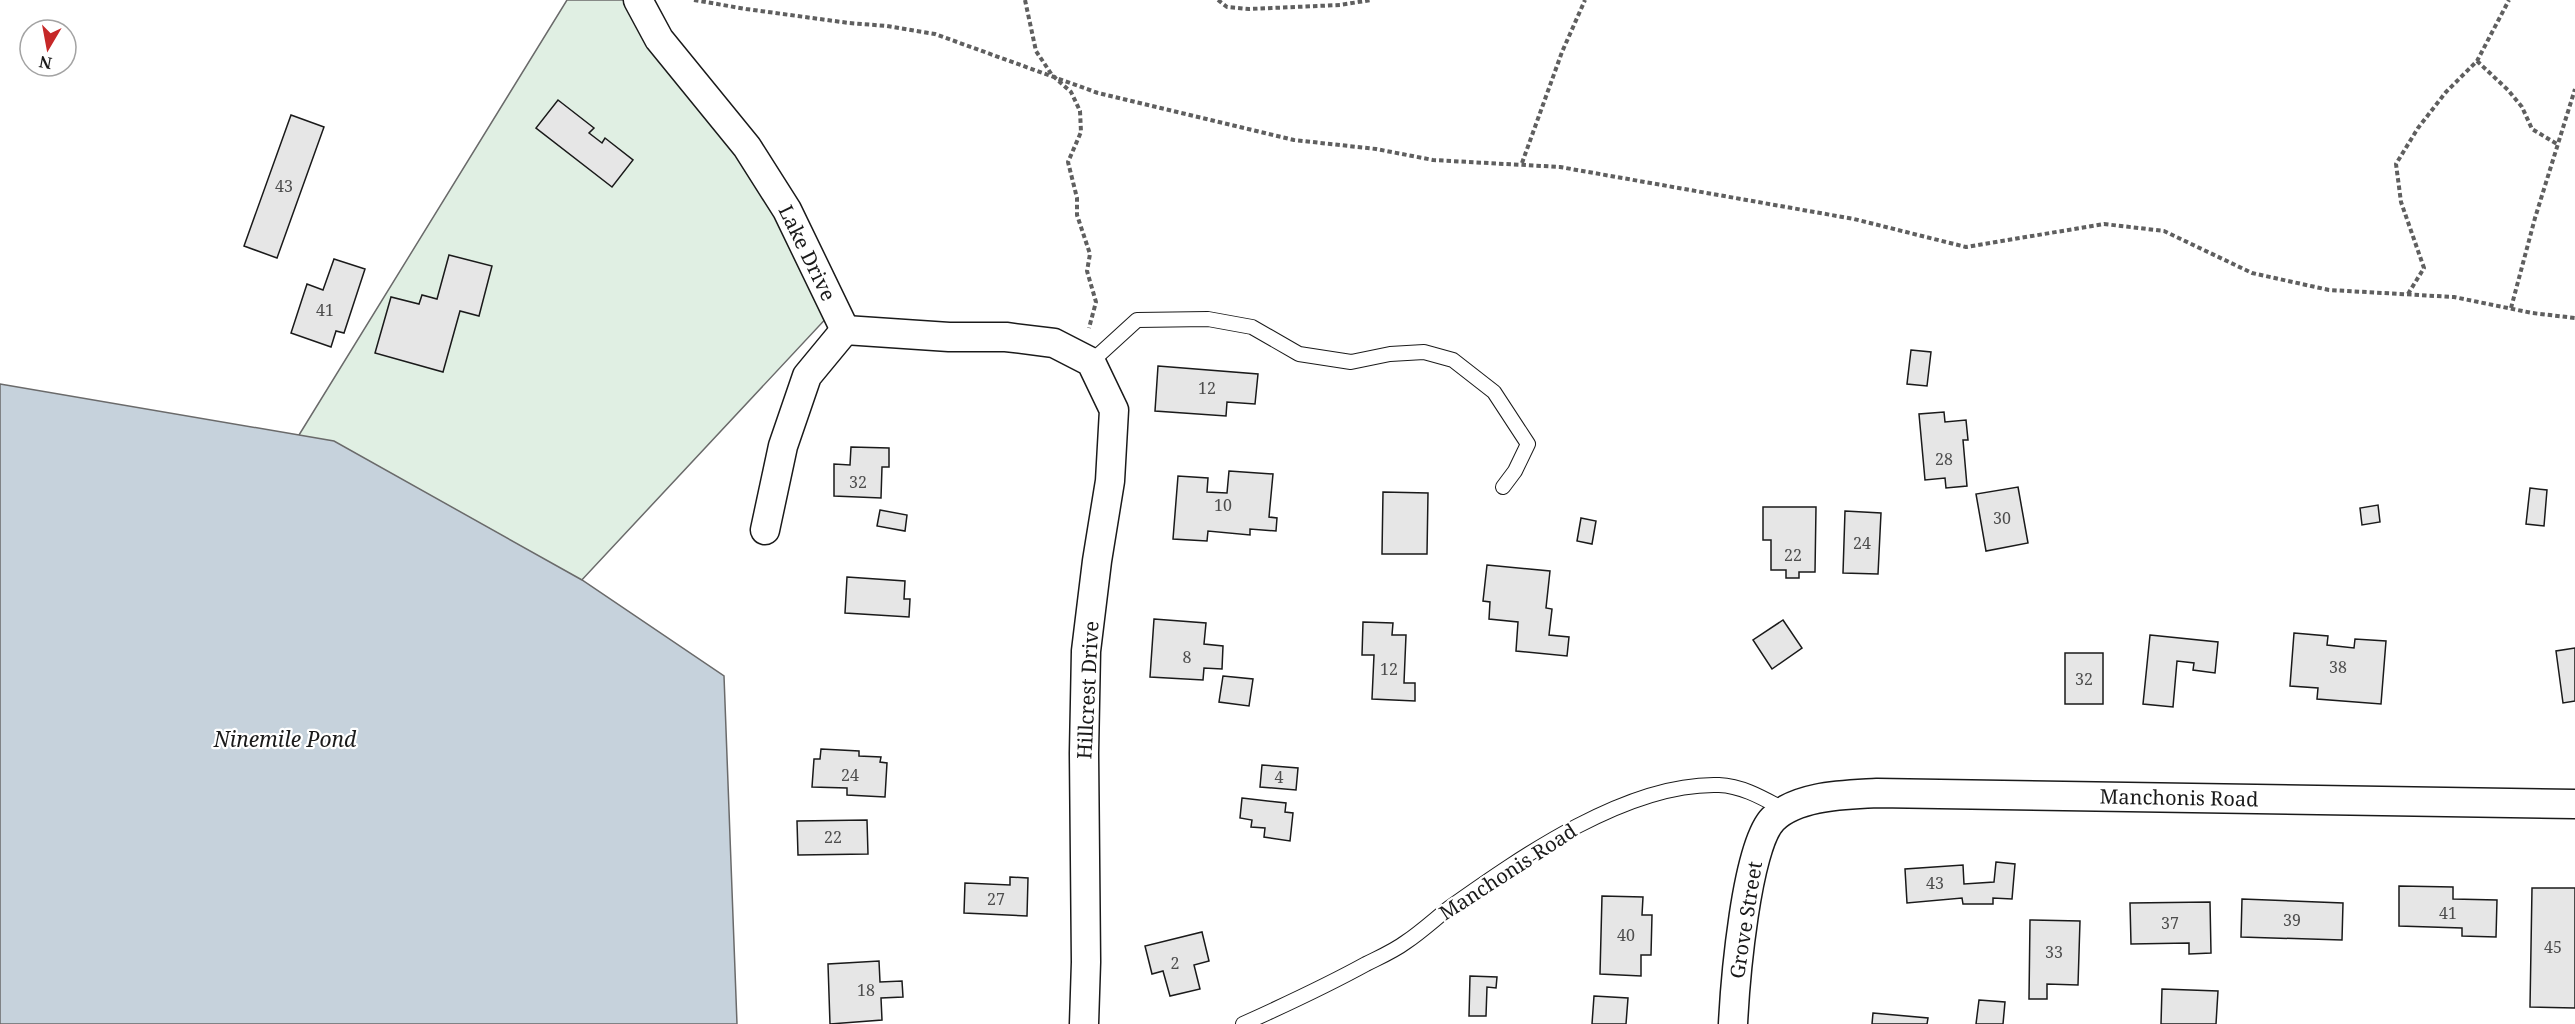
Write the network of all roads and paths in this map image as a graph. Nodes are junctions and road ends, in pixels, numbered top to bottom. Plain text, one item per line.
1 (638, 0) edge
2 (694, 0) edge
3 (1025, 0) edge
4 (1218, 0) edge
5 (1371, 0) edge
6 (1585, 0) edge
7 (2509, 0) edge
8 (2477, 61) junction
9 (1052, 75) junction
10 (2575, 88) edge
11 (2557, 144) junction
12 (1522, 163) junction
13 (2408, 294) junction
14 (2511, 308) junction
15 (2575, 318) edge
16 (845, 330) junction
17 (1091, 362) junction
18 (1503, 487) dead end
19 (765, 530) dead end
20 (2575, 804) edge
21 (1780, 815) junction
22 (1084, 1024) edge
23 (1243, 1024) edge
24 (1733, 1024) edge

1 - 16 street, Lake Drive
2 - 9 path
3 - 9 path
4 - 5 path
6 - 12 path
7 - 8 path
8 - 11 path
8 - 13 path
9 - 12 path
9 - 17 path
10 - 11 path
11 - 14 path
12 - 13 path
13 - 14 path
14 - 15 path
16 - 17 street
16 - 19 street
17 - 18 lane
17 - 22 street, Hillcrest Drive
20 - 21 street, Manchonis Road
21 - 23 lane, Manchonis Road
21 - 24 street, Grove Street

